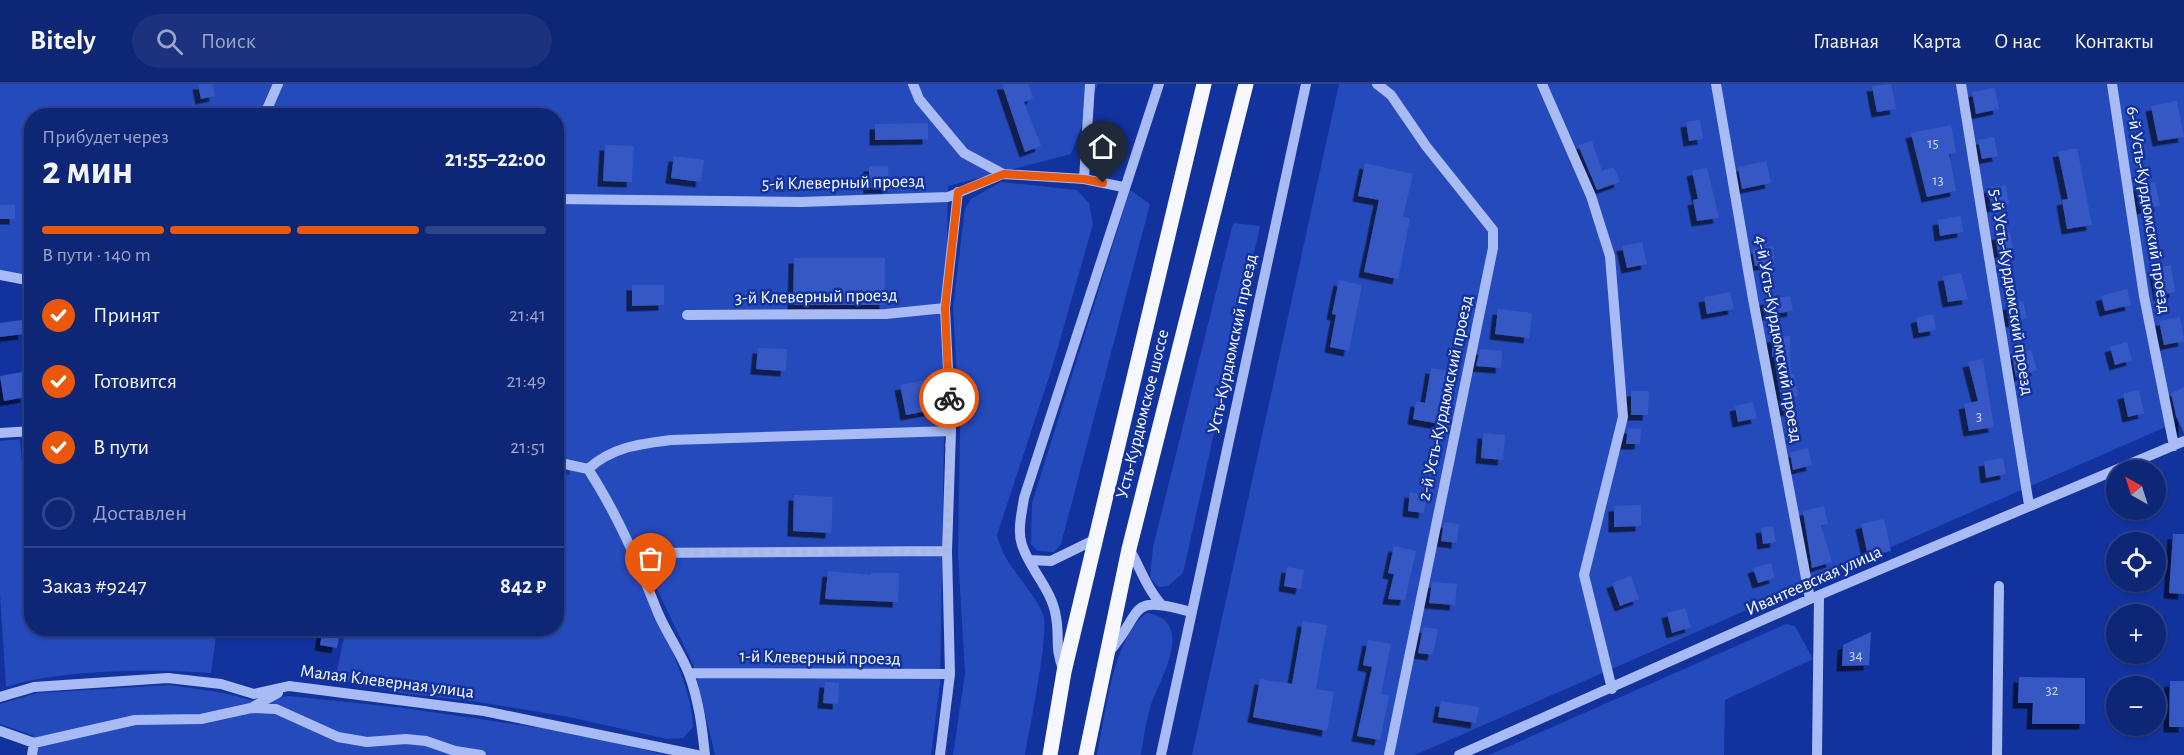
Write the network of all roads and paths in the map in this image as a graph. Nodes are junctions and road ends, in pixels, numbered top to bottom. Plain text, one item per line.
1 (278, 84) edge
2 (913, 84) edge
3 (1090, 84) edge
4 (1159, 84) edge
5 (1204, 84) edge
6 (1246, 84) edge
7 (1306, 84) edge
8 (1377, 84) edge
9 (1542, 84) edge
10 (1716, 84) edge
11 (1961, 84) edge
12 (2112, 84) edge
13 (268, 108) edge
14 (1004, 174) junction
15 (1084, 179) junction
16 (1123, 187) junction
17 (958, 192) junction
18 (564, 200) edge
19 (0, 275) edge
20 (24, 280) edge
21 (945, 308) junction
22 (687, 315) dead end
23 (951, 431) junction
24 (24, 432) edge
25 (0, 434) edge
26 (2179, 444) edge
27 (564, 464) edge
28 (588, 470) junction
29 (2029, 505) junction
30 (1096, 539) junction
31 (1129, 549) junction
32 (947, 551) junction
33 (634, 553) junction
34 (1029, 561) junction
35 (1999, 586) dead end
36 (1814, 598) junction
37 (1160, 603) junction
38 (1191, 612) junction
39 (1108, 653) junction
40 (1064, 672) junction
41 (689, 673) junction
42 (950, 674) junction
43 (289, 686) junction
44 (1612, 689) junction
45 (0, 697) edge
46 (251, 708) junction
47 (0, 731) edge
48 (34, 743) junction
49 (32, 755) edge
50 (481, 755) edge
51 (697, 755) edge
52 (705, 755) edge
53 (940, 755) edge
54 (1050, 755) edge
55 (1086, 755) edge
56 (1161, 755) edge
57 (1389, 755) edge
58 (1459, 755) edge
59 (1817, 755) edge
60 (1997, 755) edge

1 - 13 street
2 - 14 street
3 - 15 street
4 - 16 street
5 - 30 main road, Усть-Курдюмское шоссе
6 - 31 main road, Усть-Курдюмское шоссе
7 - 38 street, Усть-Курдюмский проезд
8 - 57 street, 2-й Усть-Курдюмский проезд
9 - 44 street
10 - 36 street, 4-й Усть-Курдюмский проезд
11 - 29 street, 5-й Усть-Курдюмский проезд
12 - 26 street, 6-й Усть-Курдюмский проезд
14 - 15 street, 5-й Клеверный проезд
14 - 17 street, 5-й Клеверный проезд
15 - 16 street, 5-й Клеверный проезд
16 - 34 street
17 - 18 street, 5-й Клеверный проезд
17 - 21 street
19 - 20 street
21 - 22 street, 3-й Клеверный проезд
21 - 23 street
23 - 28 street
23 - 32 street
24 - 25 street
26 - 29 street, Ивантеевская улица
27 - 28 street
28 - 33 street
29 - 36 street, Ивантеевская улица
30 - 34 street
30 - 40 main road, Усть-Курдюмское шоссе
31 - 37 street
31 - 39 main road, Усть-Курдюмское шоссе
32 - 33 street
32 - 42 street
33 - 41 street
34 - 40 street
35 - 60 street
36 - 44 street, Ивантеевская улица
36 - 59 street, 4-й Усть-Курдюмский проезд
37 - 38 street
37 - 39 street
38 - 56 street
39 - 55 main road, Усть-Курдюмское шоссе
40 - 54 main road, Усть-Курдюмское шоссе
41 - 42 street, 1-й Клеверный проезд
41 - 52 street
42 - 53 street
43 - 45 street, Малая Клеверная улица
43 - 46 street
43 - 51 street, Малая Клеверная улица
44 - 58 street, Ивантеевская улица
46 - 48 street
46 - 50 street
47 - 48 street
48 - 49 street

